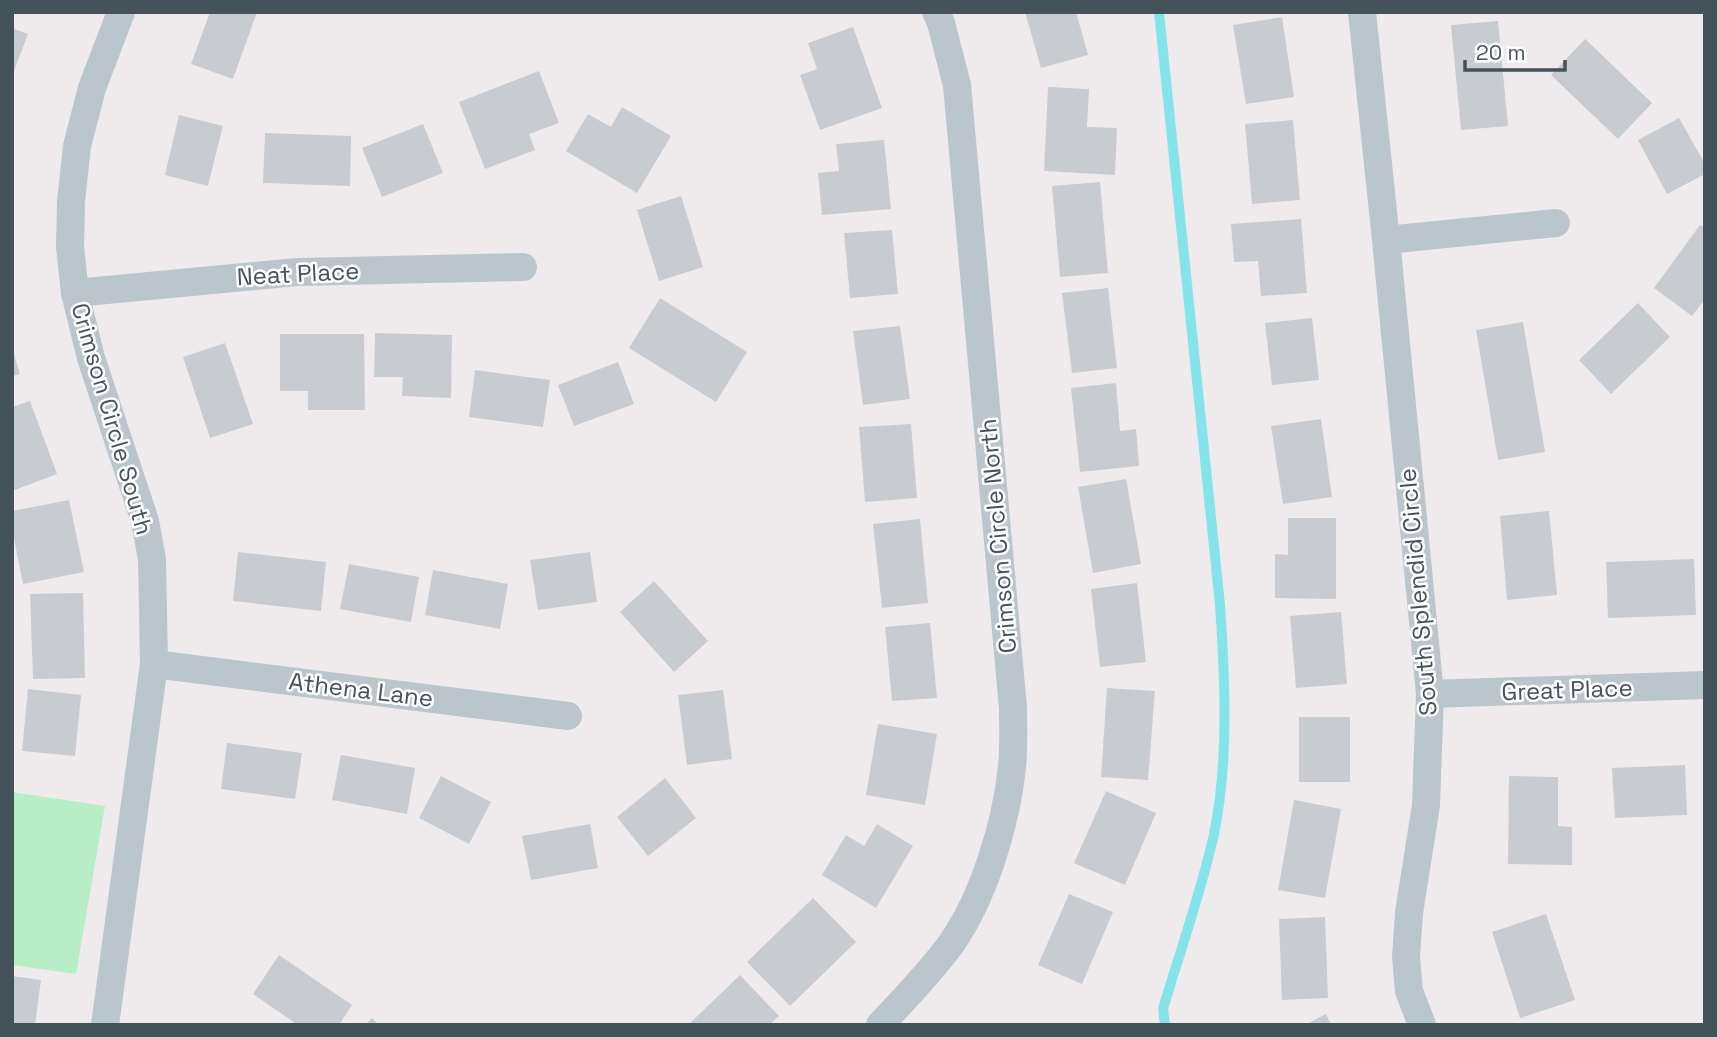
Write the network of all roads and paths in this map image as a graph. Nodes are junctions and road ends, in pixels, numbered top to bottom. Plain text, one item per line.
1 (121, 12) edge
2 (936, 12) edge
3 (1362, 12) edge
4 (1556, 223) dead end
5 (1386, 240) junction
6 (523, 267) dead end
7 (75, 293) junction
8 (154, 664) junction
9 (1705, 685) edge
10 (1430, 694) junction
11 (568, 716) dead end
12 (105, 1025) edge
13 (880, 1025) edge
14 (1422, 1025) edge

1 - 7 street, Crimson Circle South
2 - 13 street, Crimson Circle North
3 - 5 street, South Splendid Circle
4 - 5 street
5 - 10 street, South Splendid Circle
6 - 7 street, Neat Place
7 - 8 street, Crimson Circle South
8 - 11 street, Athena Lane
8 - 12 street, Crimson Circle South
9 - 10 street, Great Place
10 - 14 street, South Splendid Circle

